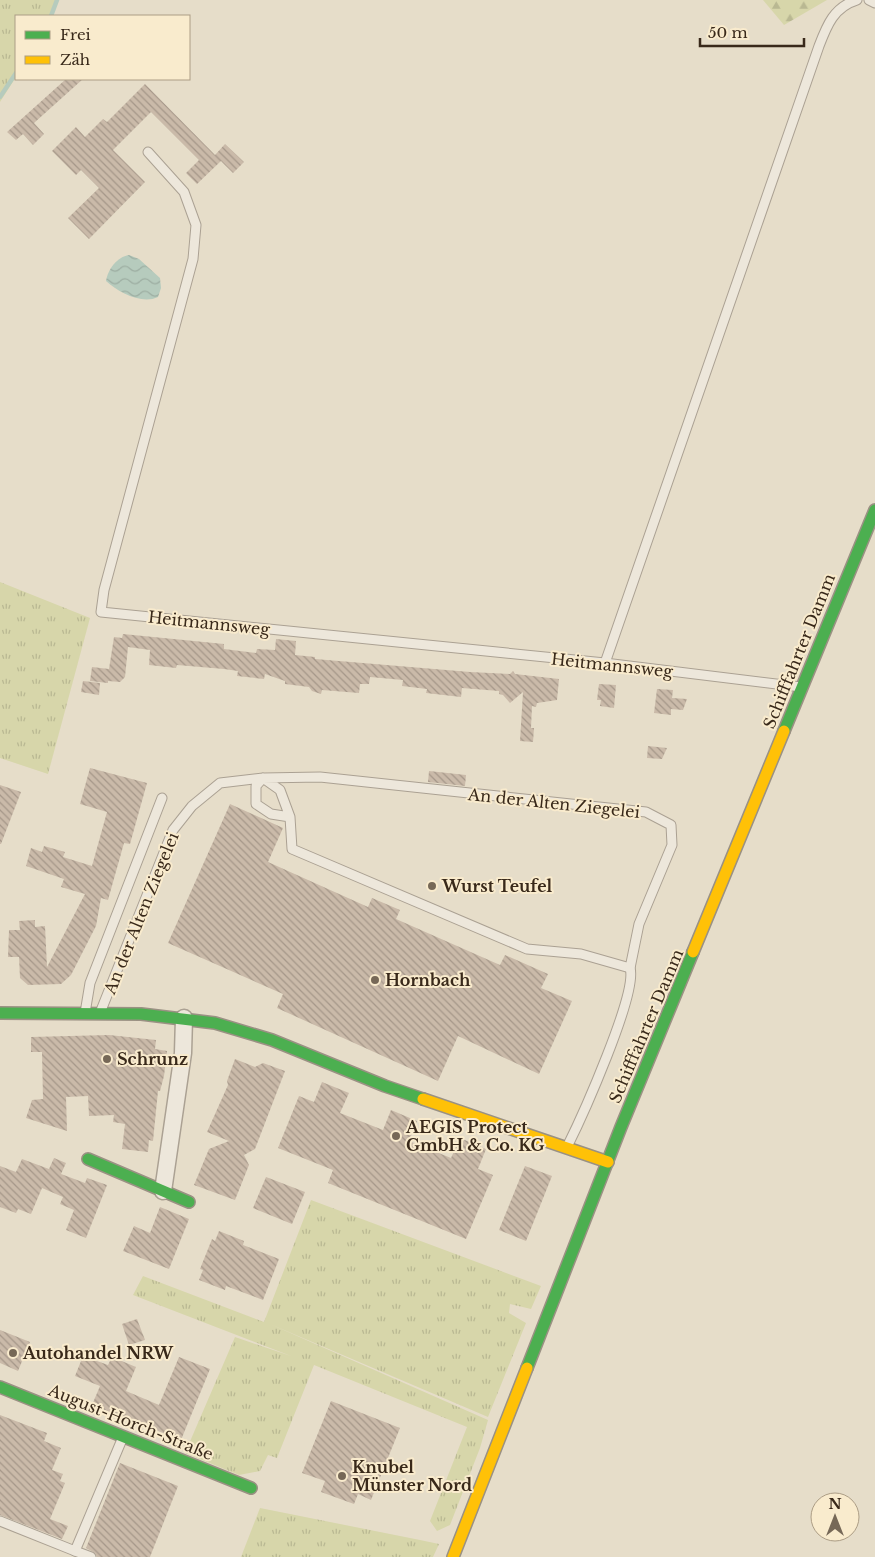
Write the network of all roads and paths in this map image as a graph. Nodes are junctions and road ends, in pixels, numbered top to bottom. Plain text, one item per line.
1 (857, 0) edge
2 (869, 0) edge
3 (875, 3) edge
4 (148, 152) dead end
5 (875, 510) edge
6 (605, 663) junction
7 (802, 687) junction
8 (263, 778) junction
9 (162, 798) dead end
10 (290, 816) junction
11 (630, 968) junction
12 (0, 1013) edge
13 (86, 1013) junction
14 (100, 1013) junction
15 (184, 1018) junction
16 (566, 1149) junction
17 (88, 1159) dead end
18 (608, 1162) junction
19 (163, 1191) junction
20 (189, 1202) dead end
21 (0, 1387) edge
22 (123, 1437) junction
23 (251, 1488) dead end
24 (0, 1521) edge
25 (75, 1551) junction
26 (91, 1557) edge
27 (453, 1557) edge

1 - 6 lane
2 - 3 lane
4 - 6 lane, Heitmannsweg
5 - 7 main road, Schifffahrter Damm
6 - 7 lane, Heitmannsweg
7 - 18 main road, Schifffahrter Damm
8 - 10 lane
8 - 10 lane
8 - 11 lane, An der Alten Ziegelei
8 - 14 lane, An der Alten Ziegelei
9 - 13 lane
10 - 11 lane
11 - 16 lane
12 - 13 main road, An der Alten Ziegelei
13 - 14 main road, An der Alten Ziegelei
14 - 15 main road, An der Alten Ziegelei
15 - 16 main road, An der Alten Ziegelei
15 - 19 street
16 - 18 main road, An der Alten Ziegelei
17 - 19 main road
18 - 27 main road, Schifffahrter Damm
19 - 20 main road
21 - 22 main road, August-Horch-Straße
22 - 23 main road, August-Horch-Straße
22 - 25 lane
24 - 25 lane
25 - 26 lane

